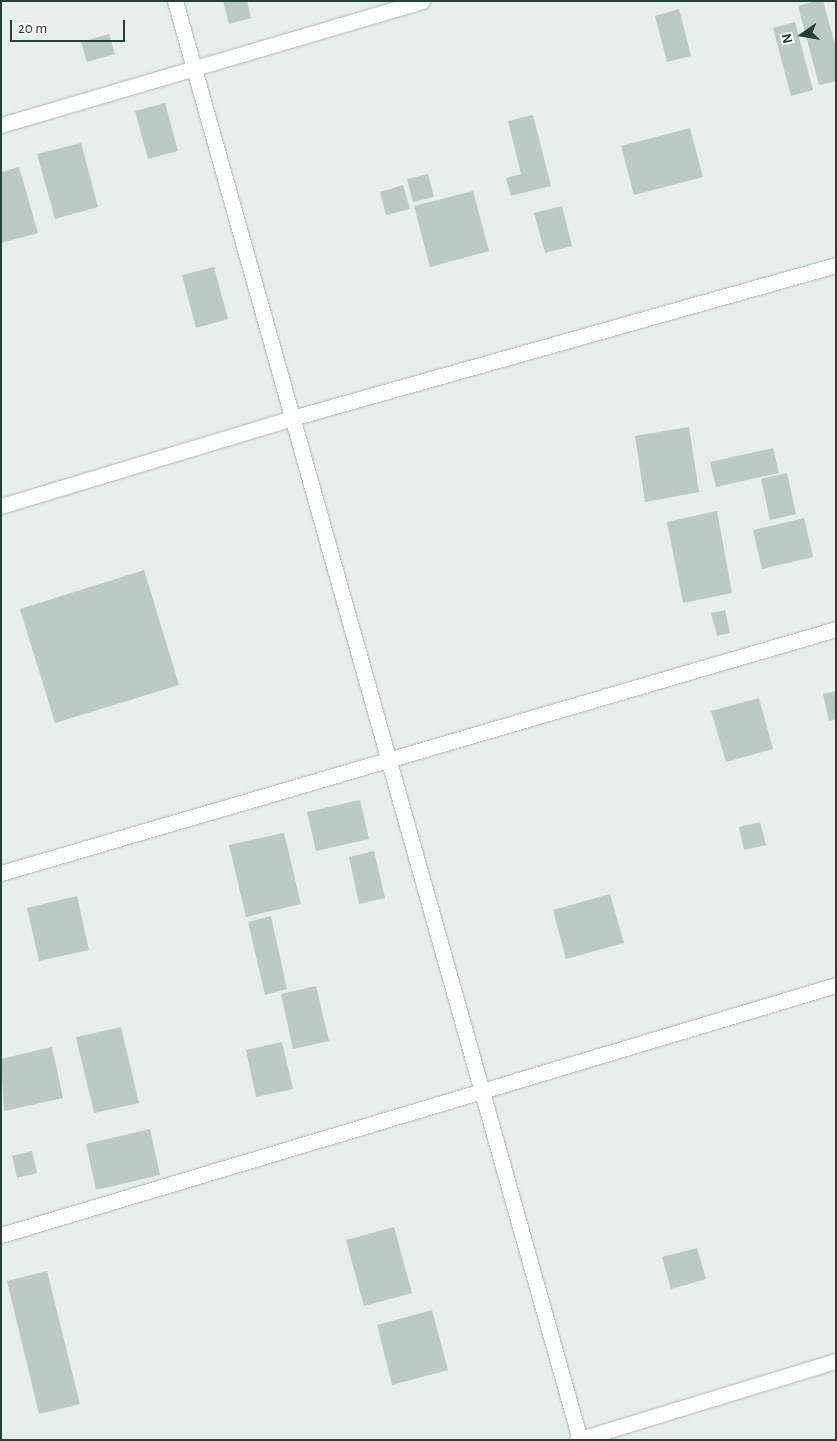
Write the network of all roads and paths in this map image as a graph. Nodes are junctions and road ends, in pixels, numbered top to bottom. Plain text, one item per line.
1 (175, 1) edge
2 (422, 1) edge
3 (195, 69) junction
4 (1, 125) edge
5 (836, 265) edge
6 (292, 418) junction
7 (1, 506) edge
8 (836, 629) edge
9 (389, 758) junction
10 (1, 873) edge
11 (836, 985) edge
12 (480, 1091) junction
13 (1, 1235) edge
14 (836, 1361) edge
15 (579, 1439) edge

1 - 3 street
2 - 3 street
3 - 4 street
3 - 6 street
5 - 6 street
6 - 7 street
6 - 9 street
8 - 9 street
9 - 10 street
9 - 12 street
11 - 12 street
12 - 13 street
12 - 15 street
14 - 15 street

